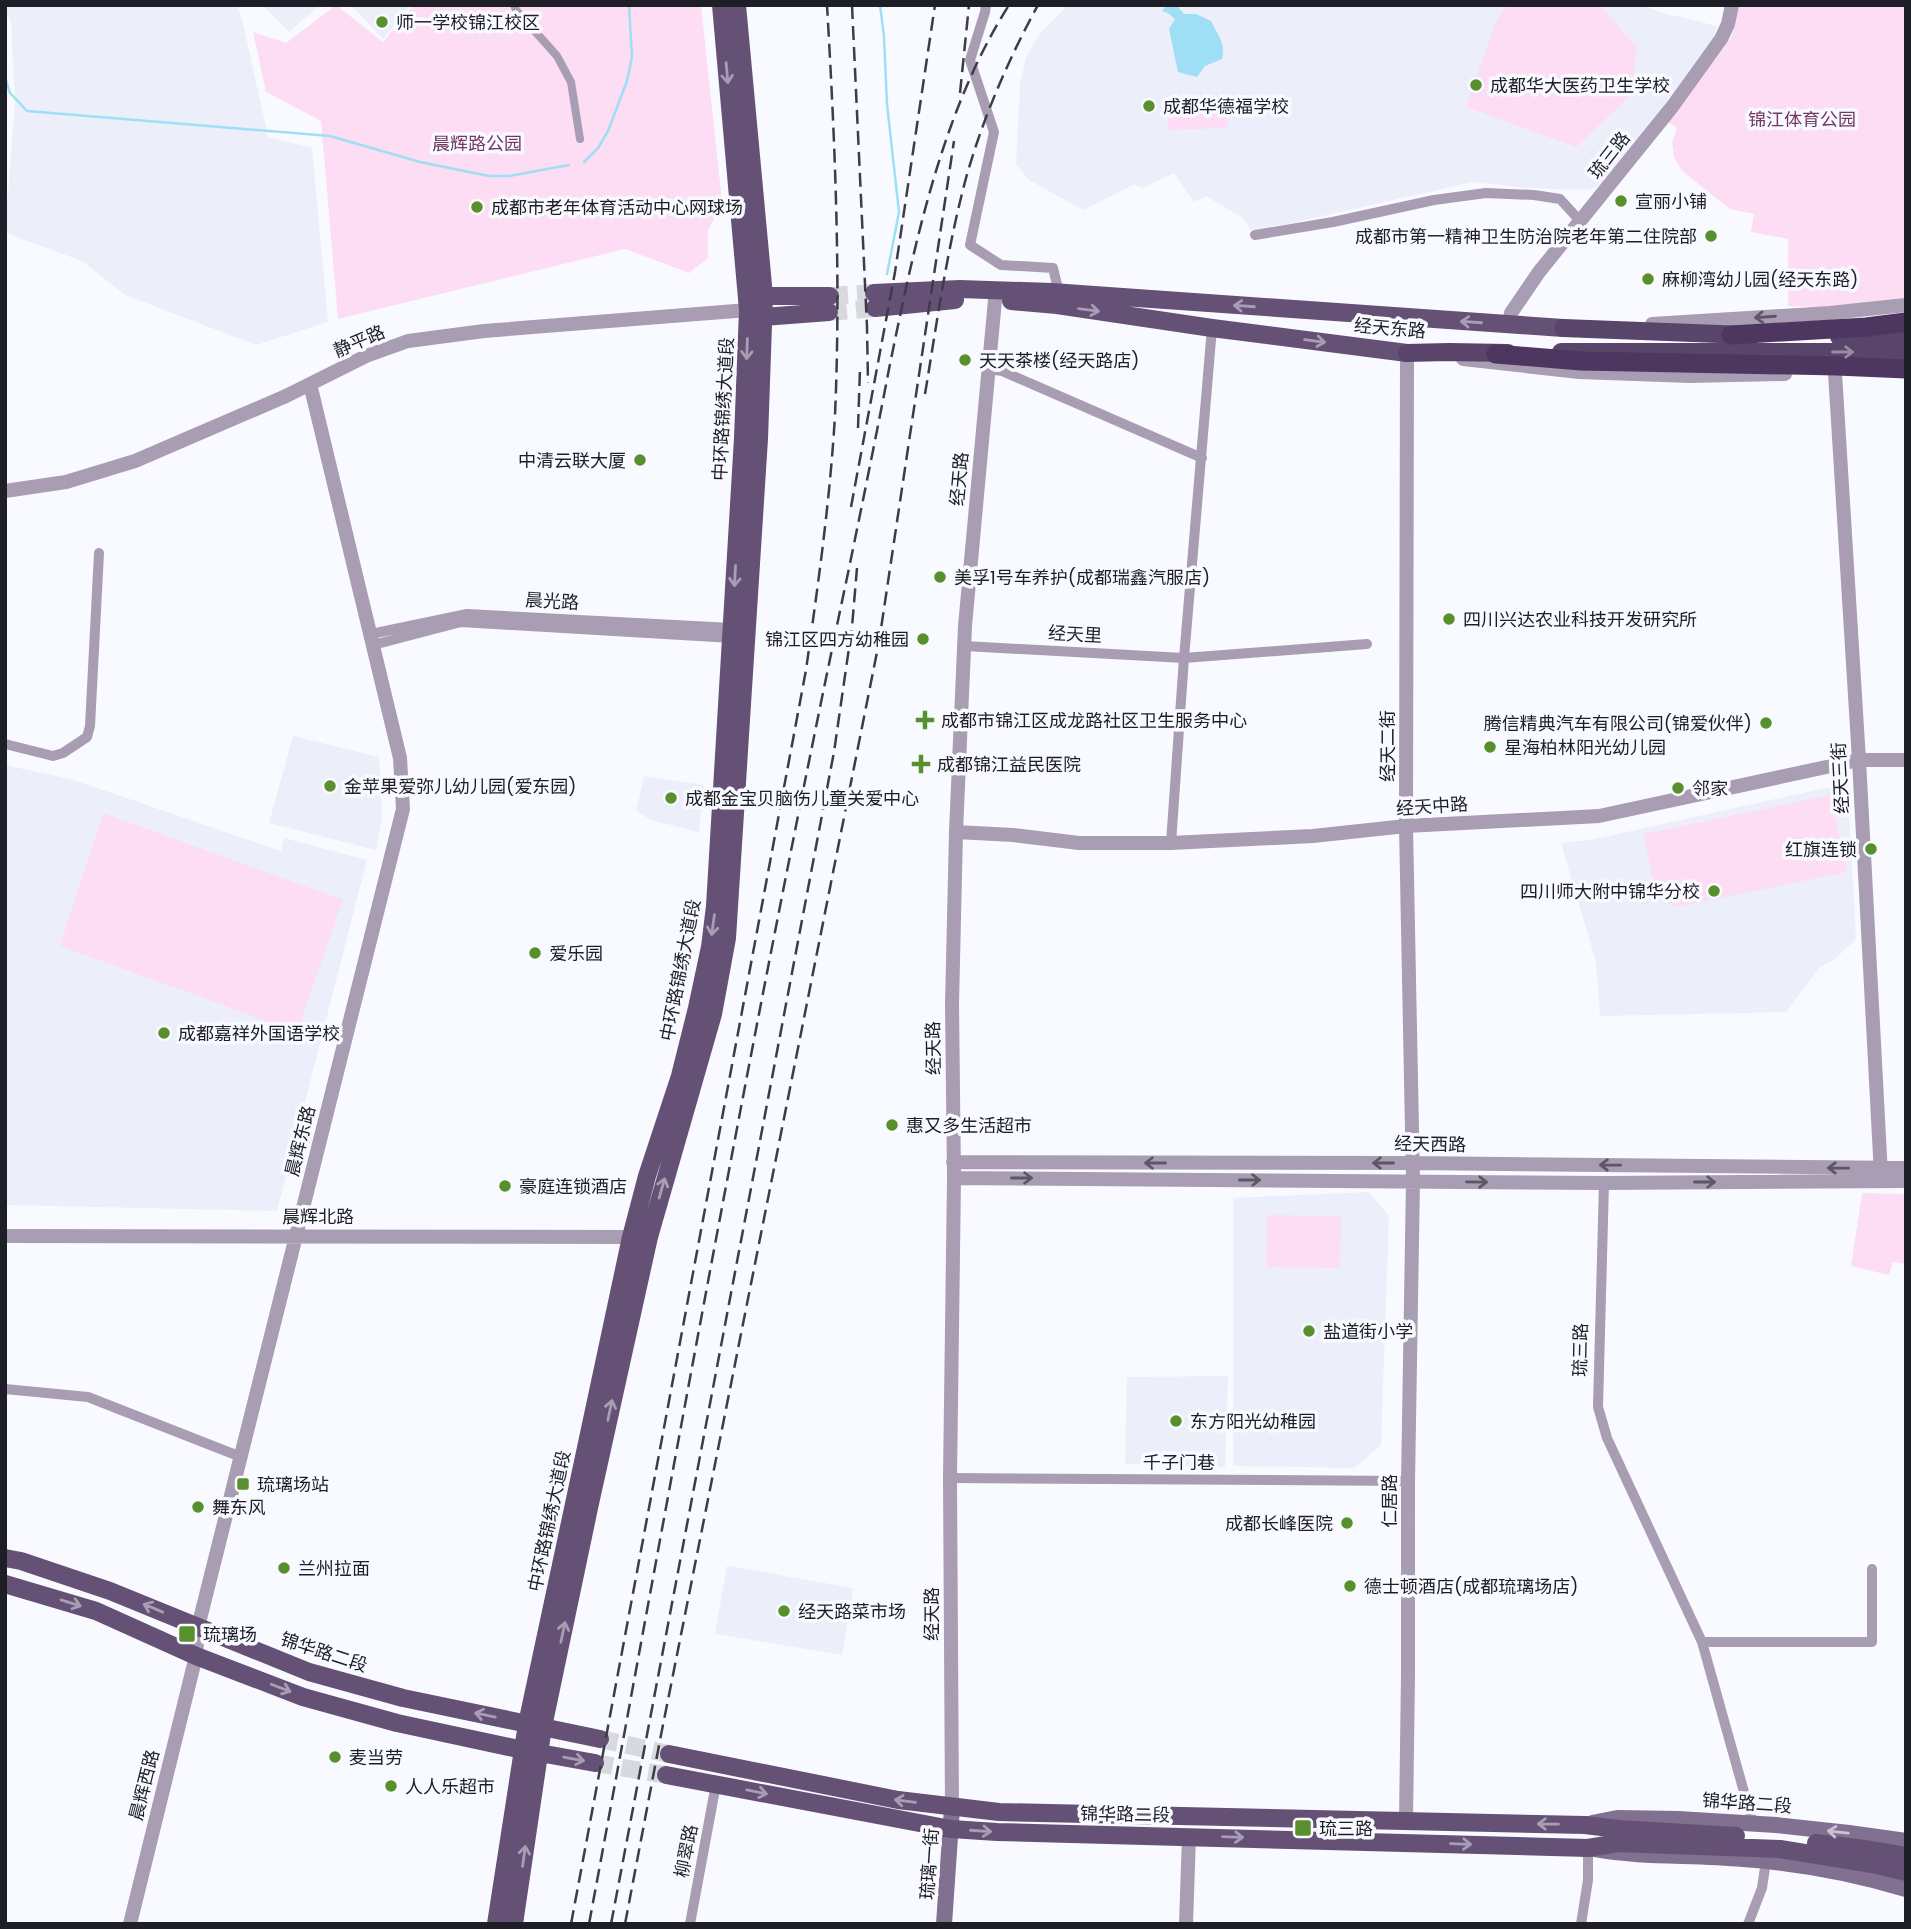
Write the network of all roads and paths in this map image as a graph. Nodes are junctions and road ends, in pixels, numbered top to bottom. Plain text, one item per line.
1 (514, 5) edge
2 (721, 5) edge
3 (737, 5) edge
4 (986, 5) edge
5 (1732, 5) edge
6 (580, 139) dead end
7 (1581, 222) junction
8 (1255, 235) dead end
9 (1059, 293) junction
10 (996, 295) junction
11 (764, 296) junction
12 (875, 300) tunnel mouth
13 (1906, 305) edge
14 (756, 314) junction
15 (1906, 322) edge
16 (1509, 324) junction
17 (1212, 328) junction
18 (1563, 328) junction
19 (1731, 335) junction
20 (1906, 337) edge
21 (1906, 352) edge
22 (1407, 353) junction
23 (1496, 354) junction
24 (989, 369) junction
25 (1906, 370) edge
26 (1835, 373) junction
27 (310, 384) junction
28 (1202, 458) junction
29 (5, 491) edge
30 (99, 553) dead end
31 (732, 633) junction
32 (372, 639) junction
33 (1367, 643) dead end
34 (965, 646) junction
35 (1184, 658) junction
36 (5, 744) edge
37 (1859, 760) junction
38 (1906, 760) edge
39 (1406, 826) junction
40 (956, 832) junction
41 (1171, 843) junction
42 (954, 1162) junction
43 (1412, 1163) junction
44 (1906, 1168) edge
45 (1881, 1175) junction
46 (954, 1178) junction
47 (1413, 1181) junction
48 (1906, 1181) edge
49 (1604, 1183) junction
50 (296, 1235) junction
51 (5, 1236) edge
52 (631, 1237) junction
53 (5, 1390) edge
54 (241, 1457) junction
55 (950, 1478) junction
56 (1408, 1481) junction
57 (5, 1558) edge
58 (1872, 1569) dead end
59 (5, 1584) edge
60 (198, 1628) junction
61 (1702, 1642) junction
62 (197, 1656) junction
63 (535, 1726) junction
64 (600, 1739) tunnel mouth
65 (531, 1751) junction
66 (669, 1754) tunnel mouth
67 (595, 1763) tunnel mouth
68 (666, 1775) tunnel mouth
69 (716, 1784) junction
70 (952, 1808) junction
71 (1406, 1821) junction
72 (1753, 1824) junction
73 (1585, 1825) junction
74 (951, 1829) junction
75 (1189, 1836) junction
76 (1906, 1842) edge
77 (1588, 1848) junction
78 (1839, 1852) junction
79 (1906, 1856) edge
80 (1766, 1861) junction
81 (1906, 1871) edge
82 (1906, 1889) edge
83 (130, 1924) edge
84 (496, 1924) edge
85 (514, 1924) edge
86 (690, 1924) edge
87 (944, 1924) edge
88 (1186, 1924) edge
89 (1581, 1924) edge
90 (1748, 1924) edge

1 - 6 street
2 -> 14 main road, 中环路锦绣大道段
3 - 11 main road
4 - 9 street
5 - 7 street, 琉三路
7 - 8 street
7 - 16 street, 琉三路
9 - 10 main road, 经天东路
16 -> 9 main road, 经天东路
10 - 12 main road, 经天东路
10 -> 17 main road, 经天东路
10 - 24 street, 经天路
11 - 14 main road
11 - 14 main road
13 -> 18 street
14 - 27 street, 静平路
14 -> 31 main road, 中环路锦绣大道段
63 -> 14 main road, 中环路锦绣大道段
15 - 19 highway
16 - 18 main road, 经天东路
17 -> 22 main road, 经天东路
17 - 28 street
18 - 19 highway, 经天东路
19 - 20 highway, 经天东路
23 -> 21 highway, 经天东路
22 - 23 highway, 经天东路
22 - 26 street
22 - 39 street, 经天二街
23 - 25 highway
24 - 28 street
24 - 34 street, 经天路
25 - 26 street
26 - 37 street, 经天三街
27 - 29 street, 静平路
27 - 32 street, 晨辉东路
28 - 35 street
30 - 36 street
31 - 32 street, 晨光路
31 -> 52 main road, 中环路锦绣大道段
32 - 50 street, 晨辉东路
33 - 35 street, 经天里
34 - 35 street, 经天里
34 - 40 street, 经天路
35 - 41 street
37 - 38 street, 经天中路
37 - 39 street, 经天中路
37 - 45 street, 经天三街
39 - 41 street, 经天中路
39 - 43 street, 经天二街
40 - 41 street, 经天中路
40 - 42 street, 经天路
43 -> 42 street, 经天西路
42 - 46 street, 经天路
45 -> 43 street, 经天西路
43 - 47 street, 经天二街
44 - 45 street, 经天西路
45 - 48 street, 经天西路
49 -> 45 street, 经天西路
46 -> 47 street, 经天西路
46 - 55 street, 经天路
47 -> 49 street, 经天西路
47 - 56 street, 仁居路
49 - 61 street, 琉三路
50 - 51 street, 晨辉北路
50 - 52 street, 晨辉北路
50 - 54 street, 晨辉东路
52 - 63 main road, 中环路锦绣大道段
53 - 54 street
54 - 60 street, 晨辉东路
55 - 56 street, 千子门巷
55 - 70 street, 经天路
56 - 71 street, 仁居路
60 -> 57 main road, 锦华路二段
58 - 61 street
59 -> 62 main road
60 - 62 street, 晨辉东路
63 -> 60 main road, 锦华路二段
61 - 72 street, 琉三路
62 -> 65 main road
62 - 83 street, 晨辉西路
63 - 64 main road, 锦华路二段
63 - 65 main road, 中环路锦绣大道段
65 -> 67 main road
65 - 84 main road, 中环路锦绣大道段
85 -> 65 main road, 中环路锦绣大道段
70 -> 66 main road, 锦华路二段
68 - 69 main road, 锦华路二段
69 -> 74 main road, 锦华路二段
69 - 86 street, 柳翠路
70 - 71 main road, 锦华路二段
70 - 74 main road, 琉璃一街
73 -> 71 main road, 锦华路二段
72 - 73 main road, 锦华路二段
76 -> 72 main road, 锦华路二段
73 - 78 main road, 锦华路二段
74 -> 75 main road, 锦华路二段
74 - 87 main road, 琉璃一街
75 -> 77 main road, 锦华路二段
75 - 88 street
77 - 78 main road, 锦华路二段
77 - 80 main road, 锦华路二段
77 - 89 street
78 - 79 main road
78 - 81 main road
80 - 82 main road, 锦华路二段
80 - 90 street

